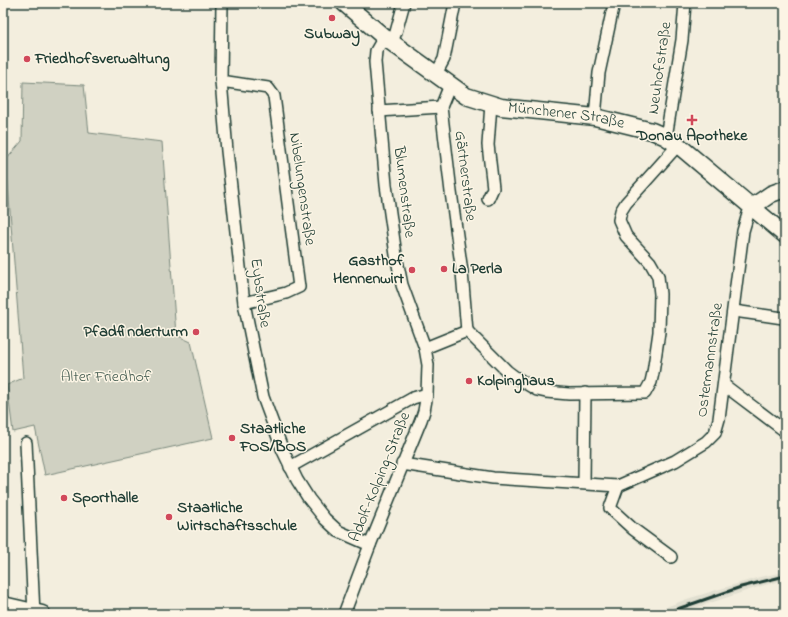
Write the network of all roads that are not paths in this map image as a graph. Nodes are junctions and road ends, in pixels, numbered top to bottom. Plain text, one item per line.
1 (222, 3) edge
2 (344, 3) edge
3 (404, 3) edge
4 (455, 3) edge
5 (614, 3) edge
6 (685, 3) edge
7 (388, 40) junction
8 (436, 74) junction
9 (221, 80) junction
10 (450, 85) junction
11 (491, 104) junction
12 (441, 107) junction
13 (379, 111) junction
14 (595, 117) junction
15 (672, 141) junction
16 (785, 188) edge
17 (488, 200) dead end
18 (752, 207) junction
19 (785, 235) edge
20 (244, 302) junction
21 (734, 311) junction
22 (785, 319) edge
23 (467, 331) junction
24 (425, 348) junction
25 (724, 385) junction
26 (585, 393) junction
27 (427, 394) junction
28 (785, 431) edge
29 (26, 443) dead end
30 (402, 464) junction
31 (290, 467) junction
32 (584, 483) junction
33 (618, 486) junction
34 (370, 545) junction
35 (671, 556) dead end
36 (3, 605) edge
37 (36, 613) edge
38 (344, 614) edge

1 - 9 street, Eybstraße
2 - 7 main road, Münchener Straße
3 - 7 street, Blumenstraße
4 - 8 street
5 - 14 street
6 - 15 street, Neuhofstraße
7 - 8 main road, Münchener Straße
7 - 13 street, Blumenstraße
8 - 10 main road, Münchener Straße
9 - 20 street, Eybstraße
9 - 20 street, Nibelungenstraße
10 - 11 main road, Münchener Straße
10 - 12 street, Gärtnerstraße
11 - 14 main road, Münchener Straße
11 - 17 street
12 - 13 street
12 - 23 street, Gärtnerstraße
13 - 24 street, Blumenstraße
14 - 15 main road, Münchener Straße
15 - 18 main road, Münchener Straße
15 - 26 street
16 - 18 main road
18 - 19 main road, Münchener Straße
18 - 21 street, Ostermannstraße
20 - 31 street, Eybstraße
21 - 22 street
21 - 25 street, Ostermannstraße
23 - 24 street
23 - 26 street
24 - 27 street, Adolf-Kolping-Straße
25 - 28 street
25 - 33 street, Ostermannstraße
26 - 32 street
27 - 30 street, Adolf-Kolping-Straße
27 - 31 street
29 - 37 street
30 - 32 street, Ostermannstraße
30 - 34 street, Adolf-Kolping-Straße
31 - 34 street, Eybstraße
32 - 33 street, Ostermannstraße
33 - 35 street
34 - 38 street, Adolf-Kolping-Straße
36 - 37 main road

